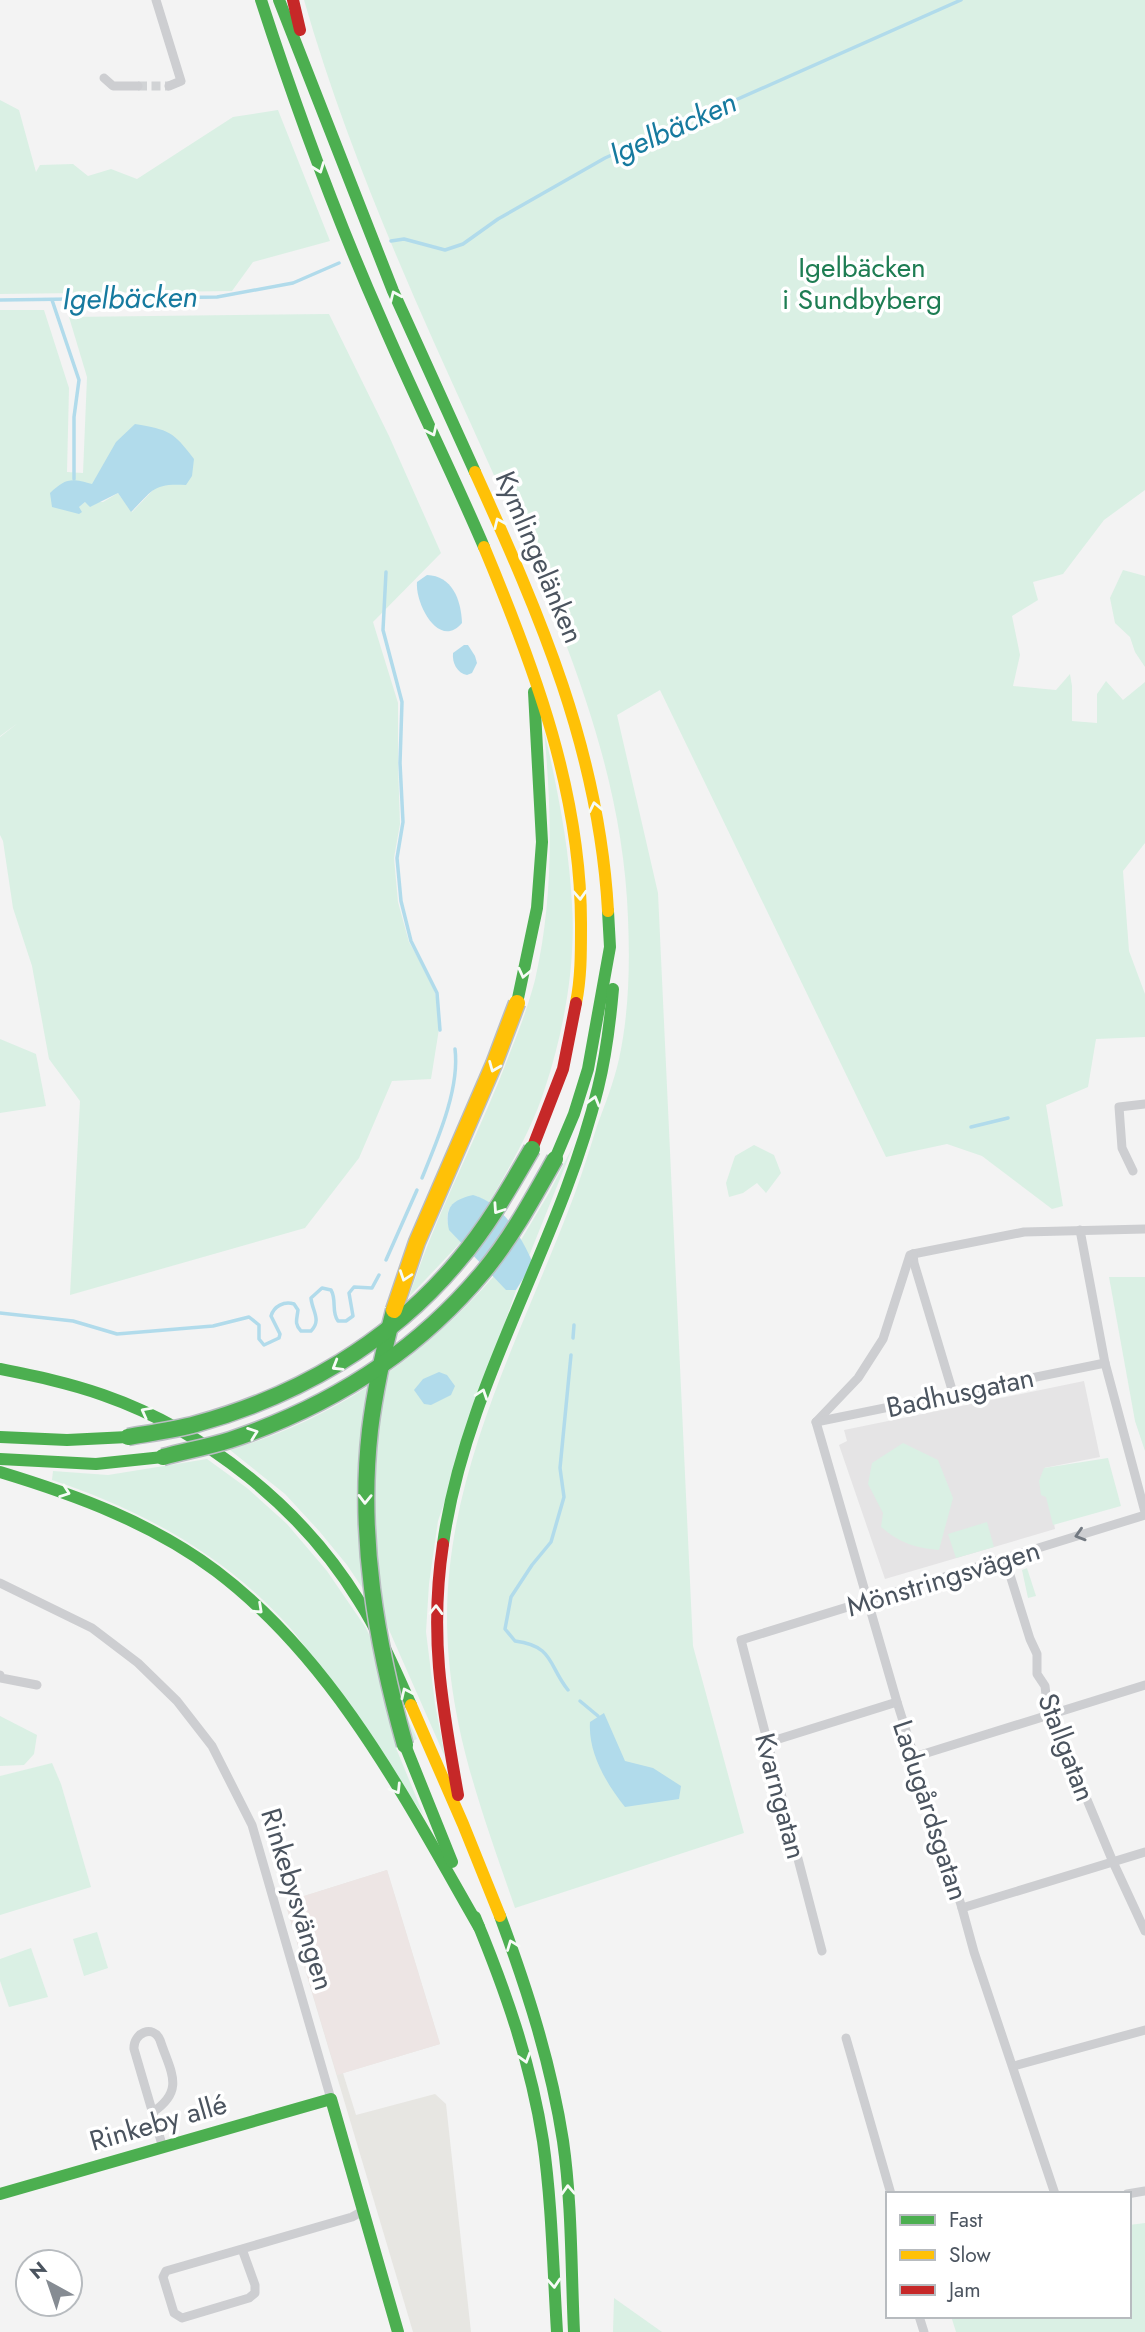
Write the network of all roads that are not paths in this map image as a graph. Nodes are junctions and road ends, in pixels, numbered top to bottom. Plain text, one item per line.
1 (156, 0) edge
2 (252, 0) edge
3 (261, 0) edge
4 (279, 0) edge
5 (293, 0) edge
6 (104, 78) dead end
7 (138, 86) tunnel mouth
8 (169, 86) dead end
9 (289, 87) junction
10 (316, 94) junction
11 (531, 661) junction
12 (610, 947) junction
13 (1145, 1104) edge
14 (1133, 1171) dead end
15 (1080, 1230) junction
16 (1145, 1230) edge
17 (913, 1254) junction
18 (1105, 1363) junction
19 (0, 1369) edge
20 (953, 1393) junction
21 (816, 1423) junction
22 (0, 1437) edge
23 (0, 1459) edge
24 (0, 1472) edge
25 (1145, 1513) edge
26 (1005, 1559) junction
27 (0, 1583) edge
28 (867, 1602) junction
29 (741, 1640) joint
30 (0, 1675) edge
31 (37, 1685) dead end
32 (1145, 1685) edge
33 (897, 1702) junction
34 (1053, 1714) junction
35 (766, 1743) junction
36 (914, 1757) junction
37 (463, 1823) junction
38 (1145, 1852) edge
39 (1113, 1862) junction
40 (962, 1908) junction
41 (479, 1927) junction
42 (1145, 1931) edge
43 (822, 1951) dead end
44 (1145, 2030) edge
45 (846, 2038) dead end
46 (1014, 2066) junction
47 (331, 2099) junction
48 (153, 2112) junction
49 (163, 2148) junction
50 (890, 2192) edge
51 (1054, 2192) edge
52 (0, 2194) edge
53 (363, 2211) junction
54 (242, 2249) junction
55 (557, 2331) edge
56 (398, 2332) edge
57 (574, 2332) edge

1 - 8 street
2 - 9 main road
3 - 9 main road, Kymlingelänken
4 - 10 main road, Kymlingelänken
5 - 10 main road
6 - 7 street
9 -> 11 main road, Kymlingelänken
12 -> 10 main road, Kymlingelänken
11 -> 22 main road, Kymlingelänken, bridge
11 -> 41 main road, bridge
23 -> 12 main road, Kymlingelänken, bridge
37 -> 12 main road
13 - 14 street
15 - 16 street
15 - 17 street
15 - 18 street
17 - 20 street
17 - 21 street
18 - 20 street, Badhusgatan
18 - 25 street
37 -> 19 main road
20 - 21 street, Badhusgatan
21 - 28 street, Ladugårdsgatan
24 -> 41 main road
25 -> 26 street, Mönstringsvägen
26 - 28 street, Mönstringsvägen
26 - 34 street, Stallgatan
27 - 47 street, Rinkebysvängen
28 - 29 street, Mönstringsvägen
28 - 33 street, Ladugårdsgatan
29 - 35 street, Kvarngatan
30 - 31 street
32 - 34 street
33 - 35 street
33 - 36 street, Ladugårdsgatan
34 - 36 street
34 - 39 street, Stallgatan
35 - 43 street, Kvarngatan
36 - 40 street, Ladugårdsgatan
57 -> 37 main road
38 - 39 street
39 - 40 street
39 - 42 street, Stallgatan
40 - 46 street, Ladugårdsgatan
41 -> 55 main road
44 - 46 street
45 - 50 street
46 - 51 street, Ladugårdsgatan
47 - 49 main road, Rinkeby allé
47 - 53 main road, Rinkebysvängen
48 - 48 street
48 - 49 street
49 - 52 main road, Rinkeby allé
53 - 54 street
53 - 56 main road, Rinkebysvängen
54 - 54 street

